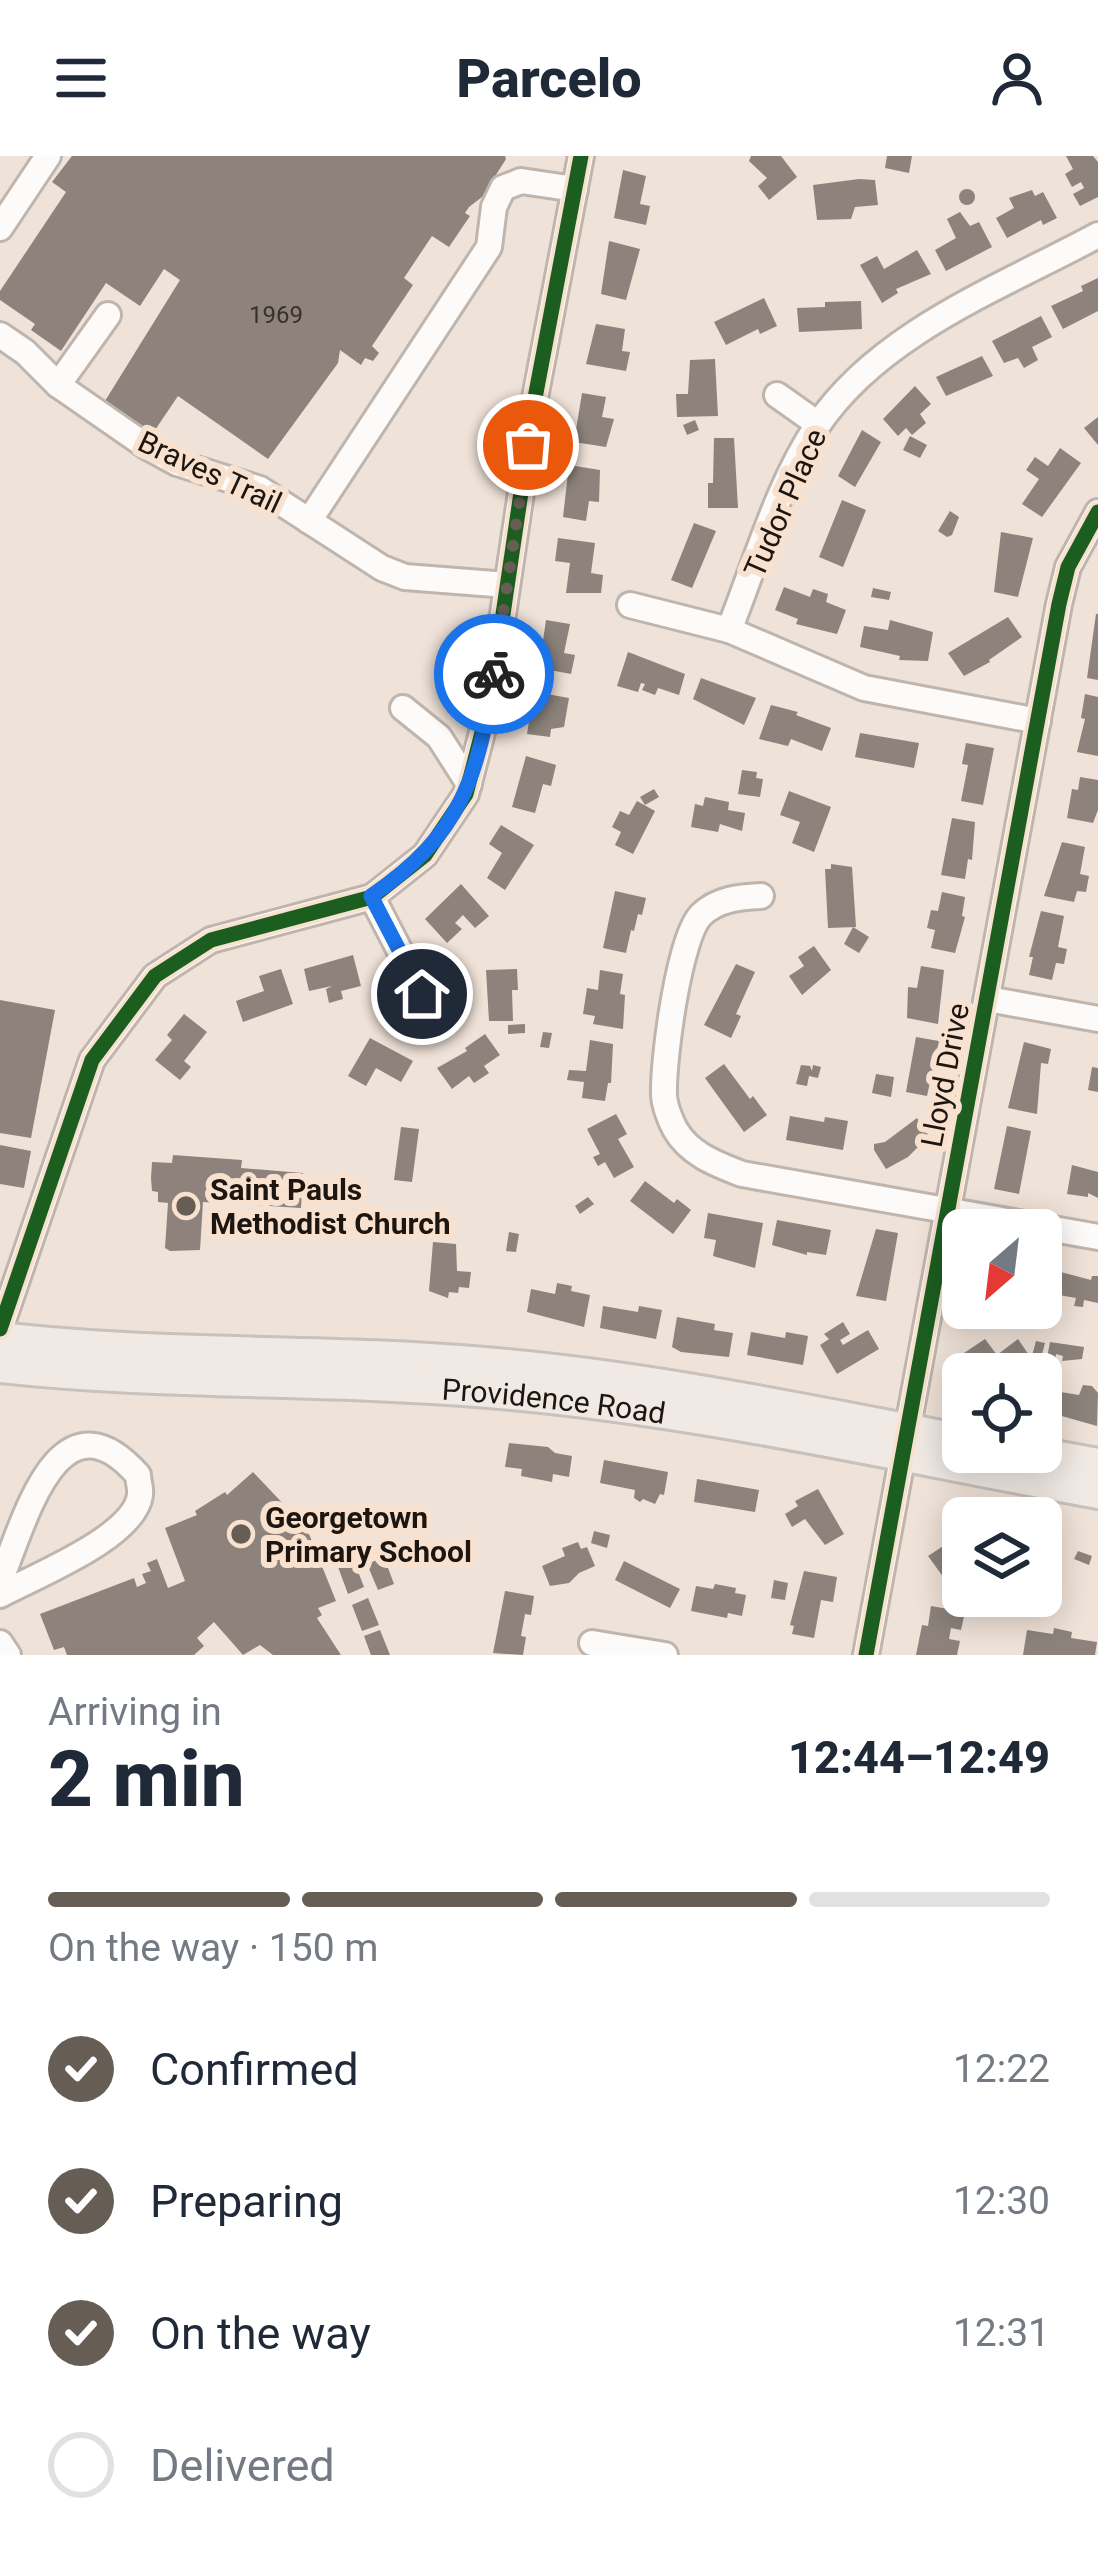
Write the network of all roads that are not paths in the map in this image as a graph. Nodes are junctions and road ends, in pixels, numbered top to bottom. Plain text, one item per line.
1 (48, 156) edge
2 (581, 156) edge
3 (575, 189) junction
4 (0, 228) edge
5 (1098, 235) edge
6 (108, 315) dead end
7 (0, 335) edge
8 (58, 386) junction
9 (778, 395) dead end
10 (818, 424) junction
11 (1098, 512) edge
12 (309, 521) junction
13 (507, 586) junction
14 (630, 605) dead end
15 (730, 630) junction
16 (403, 708) dead end
17 (1038, 721) junction
18 (469, 784) junction
19 (371, 896) junction
20 (761, 896) dead end
21 (422, 994) dead end
22 (988, 999) junction
23 (1098, 1019) edge
24 (942, 1209) edge
25 (946, 1209) edge
26 (1062, 1231) edge
27 (942, 1233) edge
28 (1098, 1237) edge
29 (0, 1334) edge
30 (0, 1367) edge
31 (942, 1440) edge
32 (906, 1443) junction
33 (1062, 1457) edge
34 (1098, 1464) edge
35 (1098, 1493) edge
36 (0, 1580) edge
37 (0, 1595) edge
38 (592, 1642) dead end
39 (0, 1643) edge
40 (8, 1655) edge
41 (665, 1655) edge
42 (866, 1655) edge

1 - 4 street
2 - 3 street
3 - 12 street
3 - 13 street
5 - 10 street, Tudor Place
6 - 8 street
7 - 8 street, Braves Trail
8 - 12 street, Braves Trail
9 - 10 street
10 - 15 street, Tudor Place
11 - 17 street, Lloyd Drive
12 - 13 street, Braves Trail
13 - 18 street
14 - 15 street
15 - 17 street
16 - 18 street
17 - 22 street, Lloyd Drive
18 - 19 street
19 - 21 street
19 - 29 street
20 - 24 street
22 - 23 street
22 - 25 street, Lloyd Drive
26 - 28 street
27 - 32 street, Lloyd Drive
29 - 32 main road, Providence Road
30 - 32 main road, Providence Road
31 - 32 main road, Providence Road
32 - 35 main road, Providence Road
32 - 42 street, Lloyd Drive
33 - 34 main road
36 - 37 street
38 - 41 street
39 - 40 street

